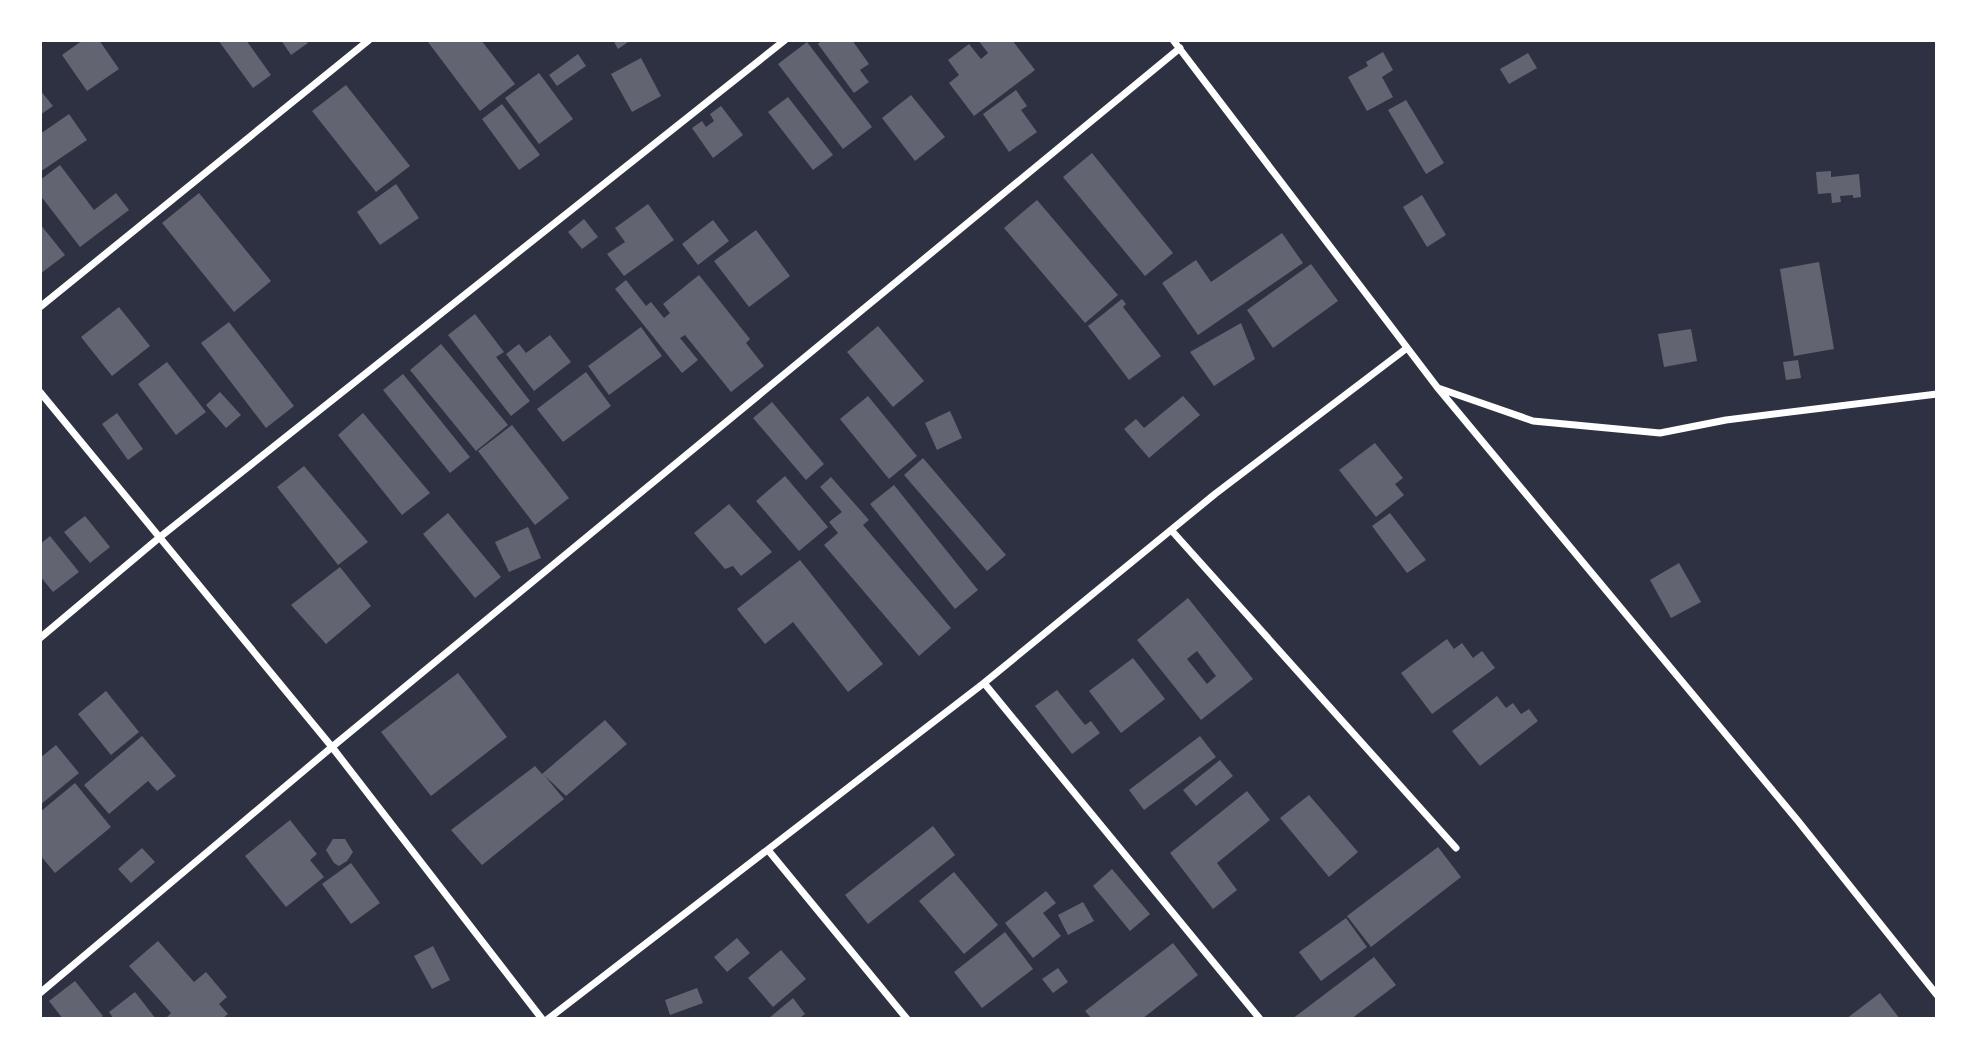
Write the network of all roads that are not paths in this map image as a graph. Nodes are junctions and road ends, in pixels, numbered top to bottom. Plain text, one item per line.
1 (369, 40) edge
2 (785, 40) edge
3 (1173, 40) edge
4 (1180, 48) junction
5 (40, 307) edge
6 (1407, 348) junction
7 (1437, 387) junction
8 (40, 392) edge
9 (1937, 394) edge
10 (1172, 531) junction
11 (160, 537) junction
12 (40, 638) edge
13 (984, 683) junction
14 (332, 747) junction
15 (1456, 848) dead end
16 (768, 850) junction
17 (40, 993) edge
18 (1937, 995) edge
19 (542, 1019) edge
20 (548, 1019) edge
21 (907, 1019) edge
22 (1260, 1019) edge

1 - 5 street
2 - 11 street
3 - 4 street
4 - 6 street
4 - 14 street
6 - 7 street
6 - 10 street
7 - 9 street
7 - 18 street
8 - 11 street
10 - 13 street
10 - 15 street
11 - 12 street
11 - 14 street
13 - 16 street
13 - 22 street
14 - 17 street
14 - 19 street
16 - 20 street
16 - 21 street

